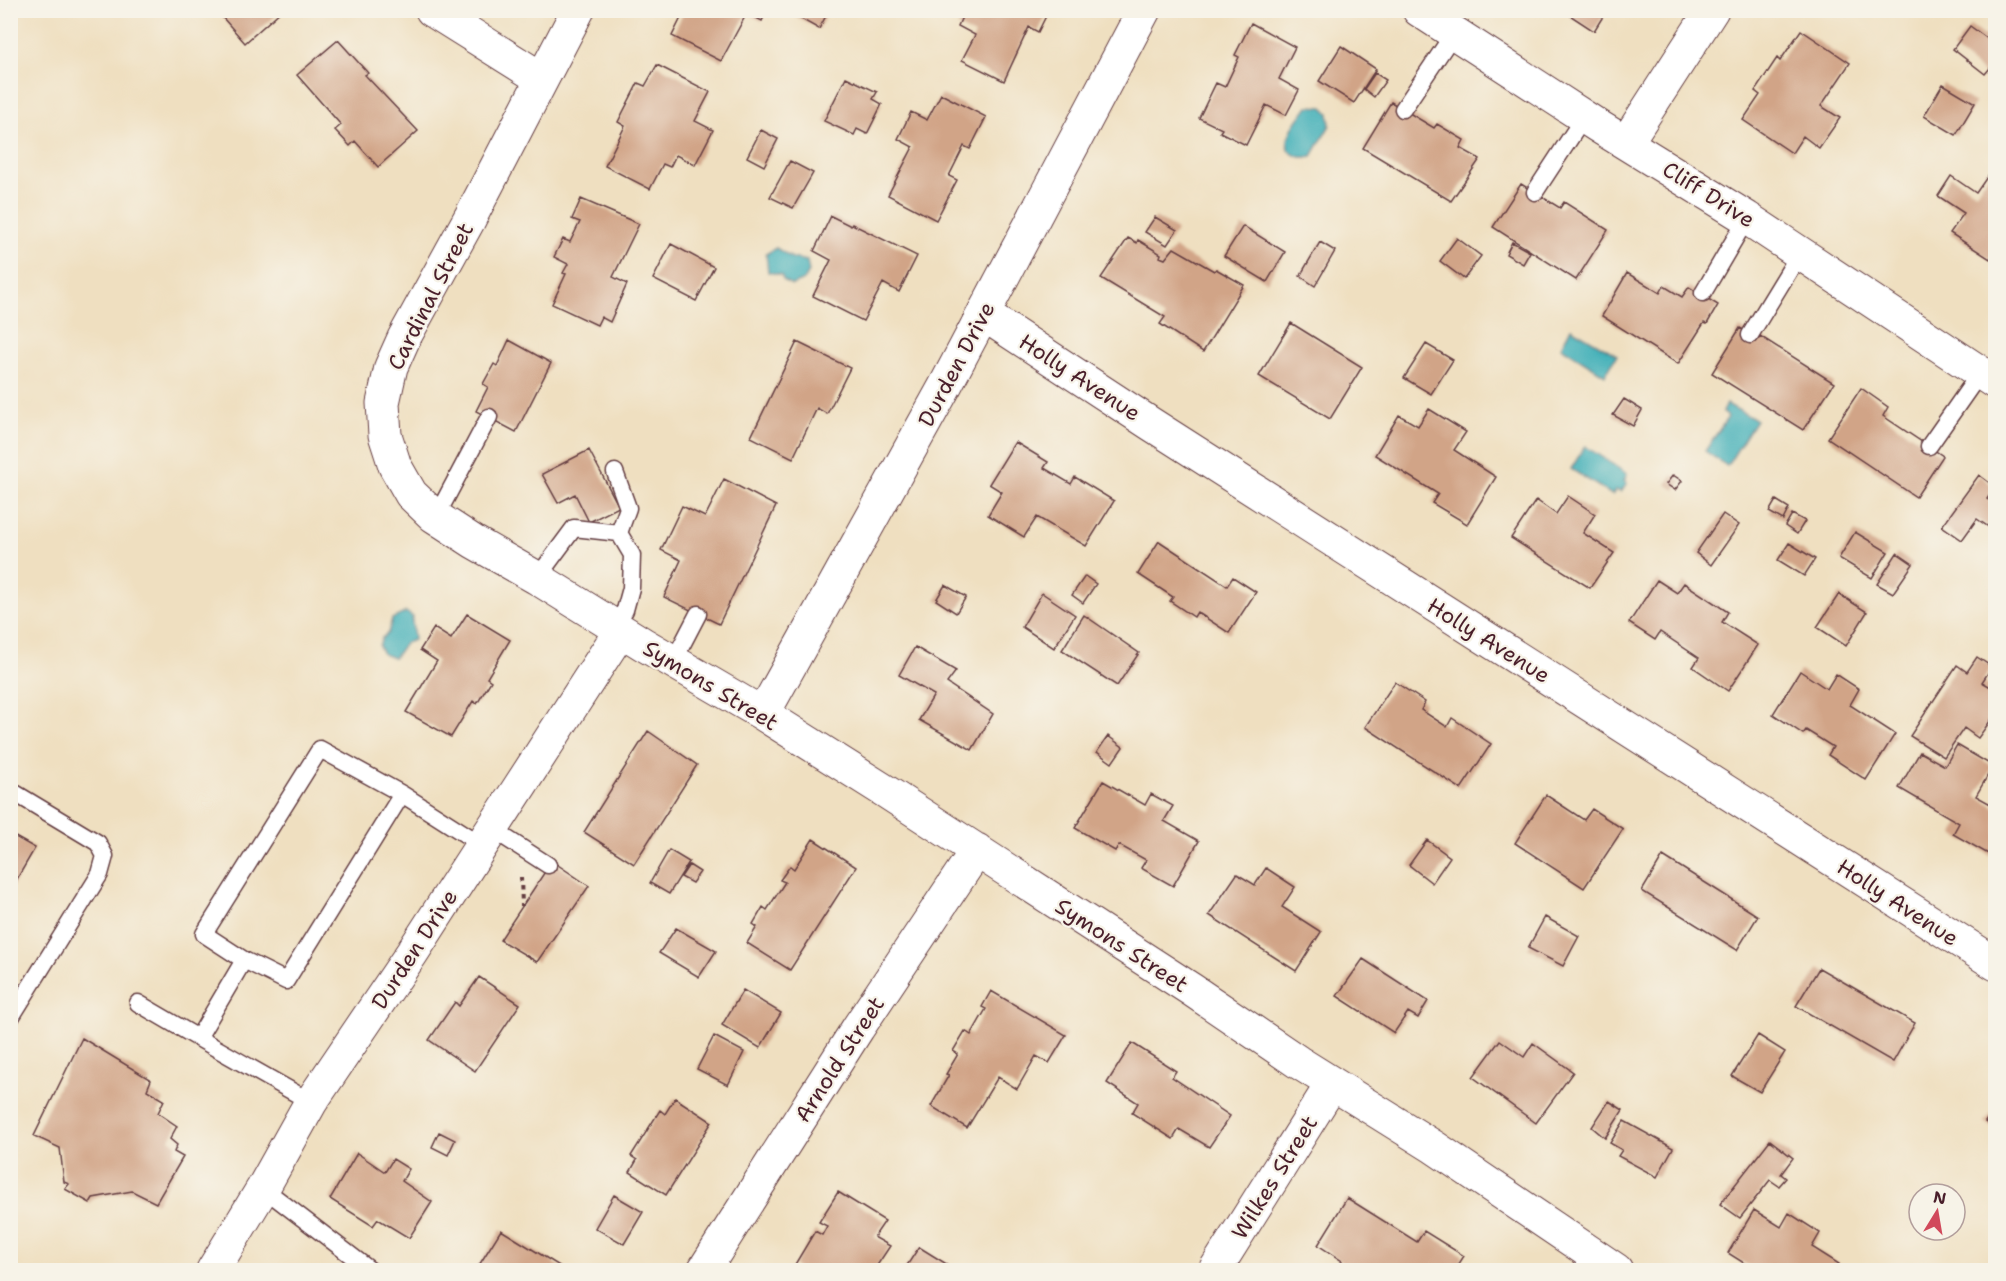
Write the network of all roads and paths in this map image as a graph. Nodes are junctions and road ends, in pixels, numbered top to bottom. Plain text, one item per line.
1 (432, 10) edge
2 (578, 10) edge
3 (1144, 10) edge
4 (1419, 10) edge
5 (1712, 10) edge
6 (1454, 33) junction
7 (542, 79) junction
8 (1403, 109) dead end
9 (1584, 117) junction
10 (1626, 143) junction
11 (1535, 192) dead end
12 (1747, 218) junction
13 (1800, 253) junction
14 (1703, 292) dead end
15 (983, 314) junction
16 (1750, 335) dead end
17 (1988, 378) edge
18 (489, 417) dead end
19 (1929, 446) dead end
20 (615, 472) dead end
21 (436, 517) junction
22 (619, 533) junction
23 (537, 578) junction
24 (698, 614) dead end
25 (617, 628) junction
26 (673, 662) junction
27 (763, 714) junction
28 (10, 790) edge
29 (402, 794) junction
30 (487, 837) junction
31 (977, 850) junction
32 (548, 865) dead end
33 (244, 960) junction
34 (1995, 964) edge
35 (18, 991) edge
36 (138, 1003) dead end
37 (10, 1019) edge
38 (198, 1038) junction
39 (1332, 1084) junction
40 (311, 1102) junction
41 (263, 1188) junction
42 (213, 1270) edge
43 (370, 1270) edge
44 (704, 1270) edge
45 (1215, 1270) edge
46 (1616, 1270) edge

1 - 7 street
2 - 7 street, Cardinal Street
3 - 15 street, Durden Drive
4 - 6 street, Cliff Drive
5 - 10 street
6 - 8 lane
6 - 9 street, Cliff Drive
7 - 21 street, Cardinal Street
9 - 10 street, Cliff Drive
9 - 11 lane
10 - 12 street, Cliff Drive
12 - 13 street, Cliff Drive
12 - 14 lane
13 - 16 lane
13 - 17 street, Cliff Drive
15 - 27 street, Durden Drive
15 - 34 street, Holly Avenue
17 - 19 lane
18 - 21 lane
20 - 22 lane
21 - 23 street, Cardinal Street
22 - 23 lane
22 - 25 lane
23 - 25 street, Cardinal Street
24 - 26 lane
25 - 26 street, Symons Street
25 - 30 street, Durden Drive
26 - 27 street, Symons Street
27 - 31 street, Symons Street
28 - 35 lane
29 - 30 lane
29 - 33 lane
29 - 33 lane
30 - 32 lane
30 - 40 street, Durden Drive
31 - 39 street, Symons Street
31 - 44 street, Arnold Street
33 - 38 lane
35 - 37 lane
36 - 38 lane
38 - 40 lane
39 - 45 street, Wilkes Street
39 - 46 street, Symons Street
40 - 41 street, Durden Drive
41 - 42 street, Durden Drive
41 - 43 lane

